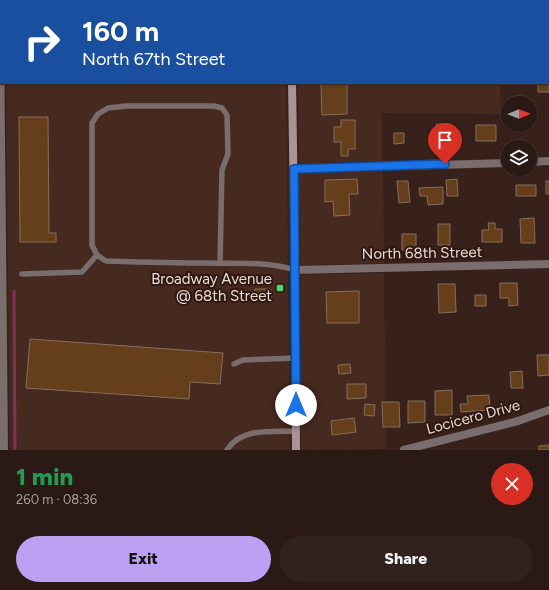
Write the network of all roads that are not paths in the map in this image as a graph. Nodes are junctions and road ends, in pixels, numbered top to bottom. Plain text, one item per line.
1 (0, 35) edge
2 (0, 53) edge
3 (0, 84) edge
4 (292, 84) edge
5 (549, 161) edge
6 (501, 162) edge
7 (537, 162) edge
8 (294, 169) junction
9 (97, 254) junction
10 (220, 263) junction
11 (549, 264) edge
12 (295, 270) junction
13 (22, 274) dead end
14 (296, 358) junction
15 (234, 364) dead end
16 (2, 383) edge
17 (549, 410) edge
18 (2, 412) edge
19 (296, 431) junction
20 (4, 450) edge
21 (227, 450) edge
22 (296, 450) edge
23 (404, 450) edge

1 - 2 street
3 - 16 street
4 - 8 main road
5 - 7 street
6 - 8 street
8 - 12 main road
9 - 10 lane
9 - 10 lane
9 - 13 lane
10 - 12 lane
11 - 12 street, North 68th Street
12 - 14 main road
14 - 15 lane
14 - 19 main road
16 - 18 street
17 - 23 street, Locicero Drive
18 - 20 street
19 - 21 lane
19 - 22 main road

